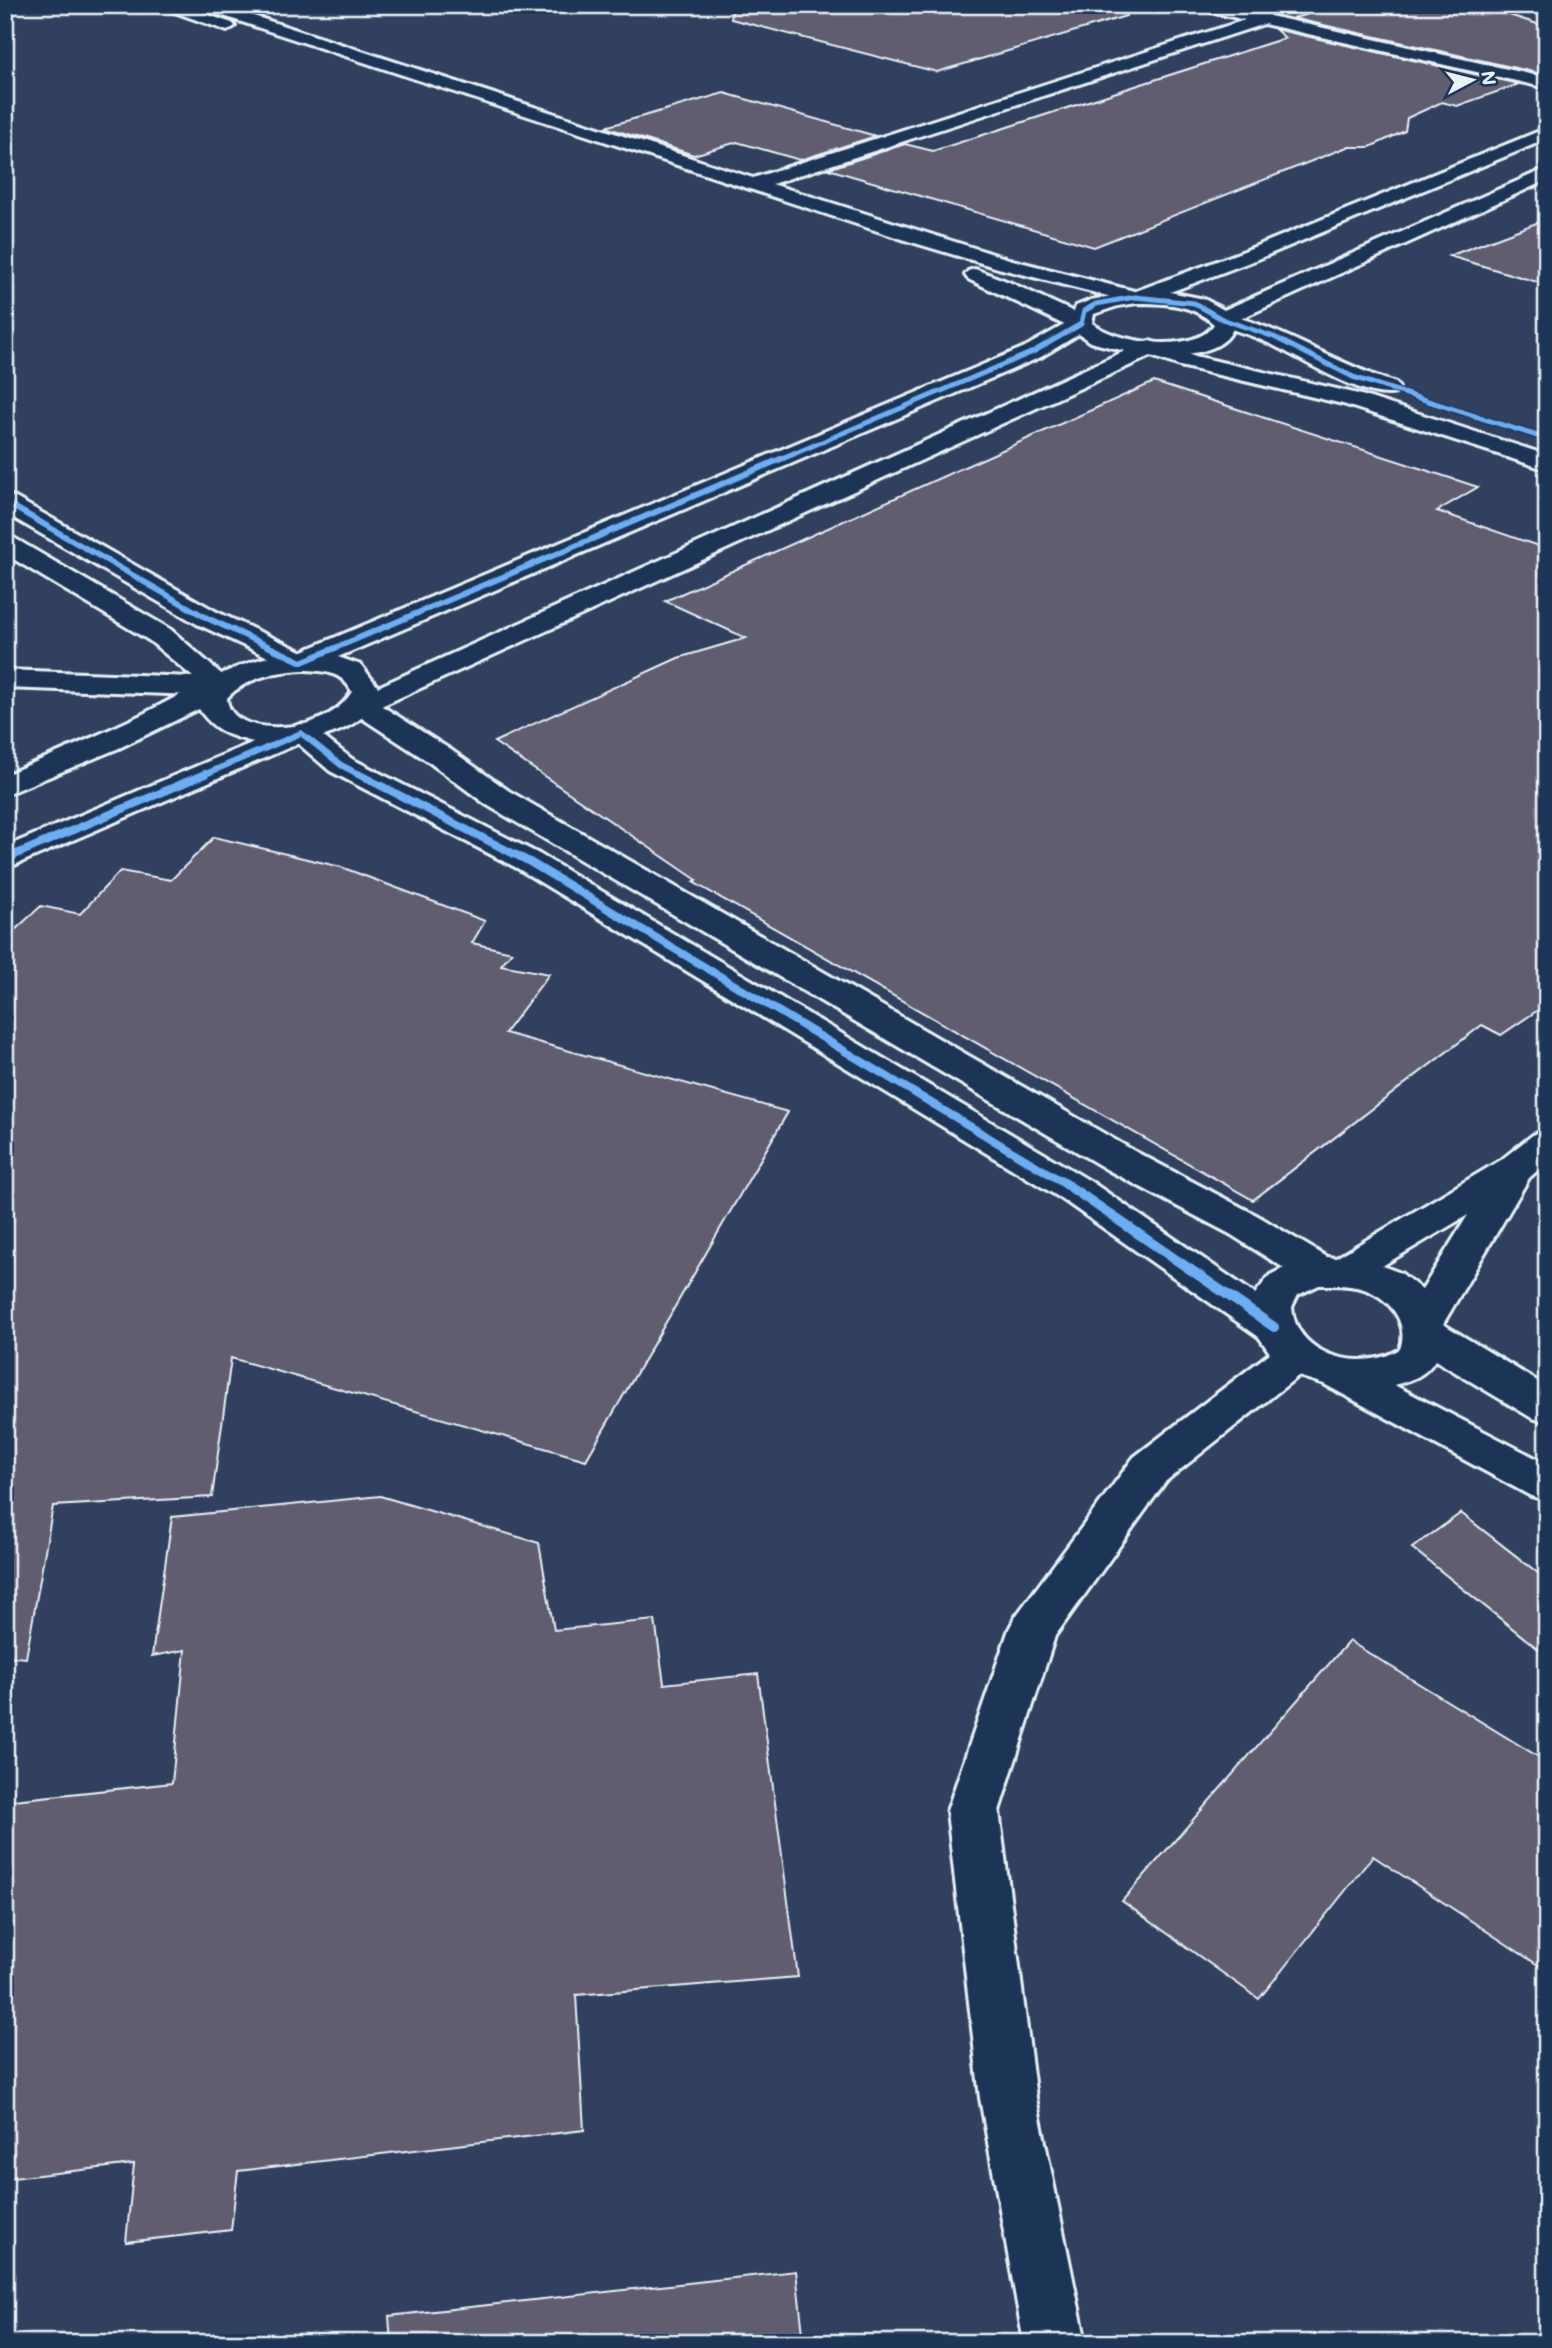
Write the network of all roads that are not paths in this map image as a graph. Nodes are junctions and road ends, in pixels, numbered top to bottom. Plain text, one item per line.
1 (9, 5) edge
2 (162, 5) edge
3 (204, 5) edge
4 (1201, 5) edge
5 (1241, 5) edge
6 (5, 11) edge
7 (1262, 14) junction
8 (1547, 72) edge
9 (1547, 83) edge
10 (1547, 133) edge
11 (1547, 173) edge
12 (754, 184) junction
13 (1135, 297) junction
14 (1222, 319) junction
15 (1081, 324) junction
16 (1150, 348) junction
17 (1547, 439) edge
18 (1547, 463) edge
19 (5, 502) edge
20 (5, 543) edge
21 (302, 662) junction
22 (5, 679) edge
23 (222, 687) junction
24 (361, 705) junction
25 (301, 733) junction
26 (5, 786) edge
27 (5, 859) edge
28 (1547, 1142) edge
29 (1515, 1168) junction
30 (1331, 1271) junction
31 (1424, 1328) junction
32 (1301, 1351) junction
33 (1547, 1408) edge
34 (1547, 1484) edge
35 (1055, 2343) edge

1 - 6 street
2 - 15 street
3 - 12 street
4 - 7 street
5 - 7 street
7 - 8 street
7 - 9 street
7 - 12 street
10 - 13 street
11 - 14 street
12 - 13 street
13 - 14 street
13 - 15 street
14 - 16 street
14 - 17 street
15 - 16 street
15 - 21 street
16 - 18 street
16 - 24 street
19 - 21 street
20 - 23 street
21 - 23 street
21 - 24 street
22 - 23 street
23 - 25 street
23 - 26 street
24 - 25 street
24 - 30 street
25 - 27 street
25 - 32 street
28 - 29 street
29 - 30 street
29 - 31 street
30 - 31 street
30 - 32 street
31 - 32 street
31 - 33 street
32 - 34 street
32 - 35 street

